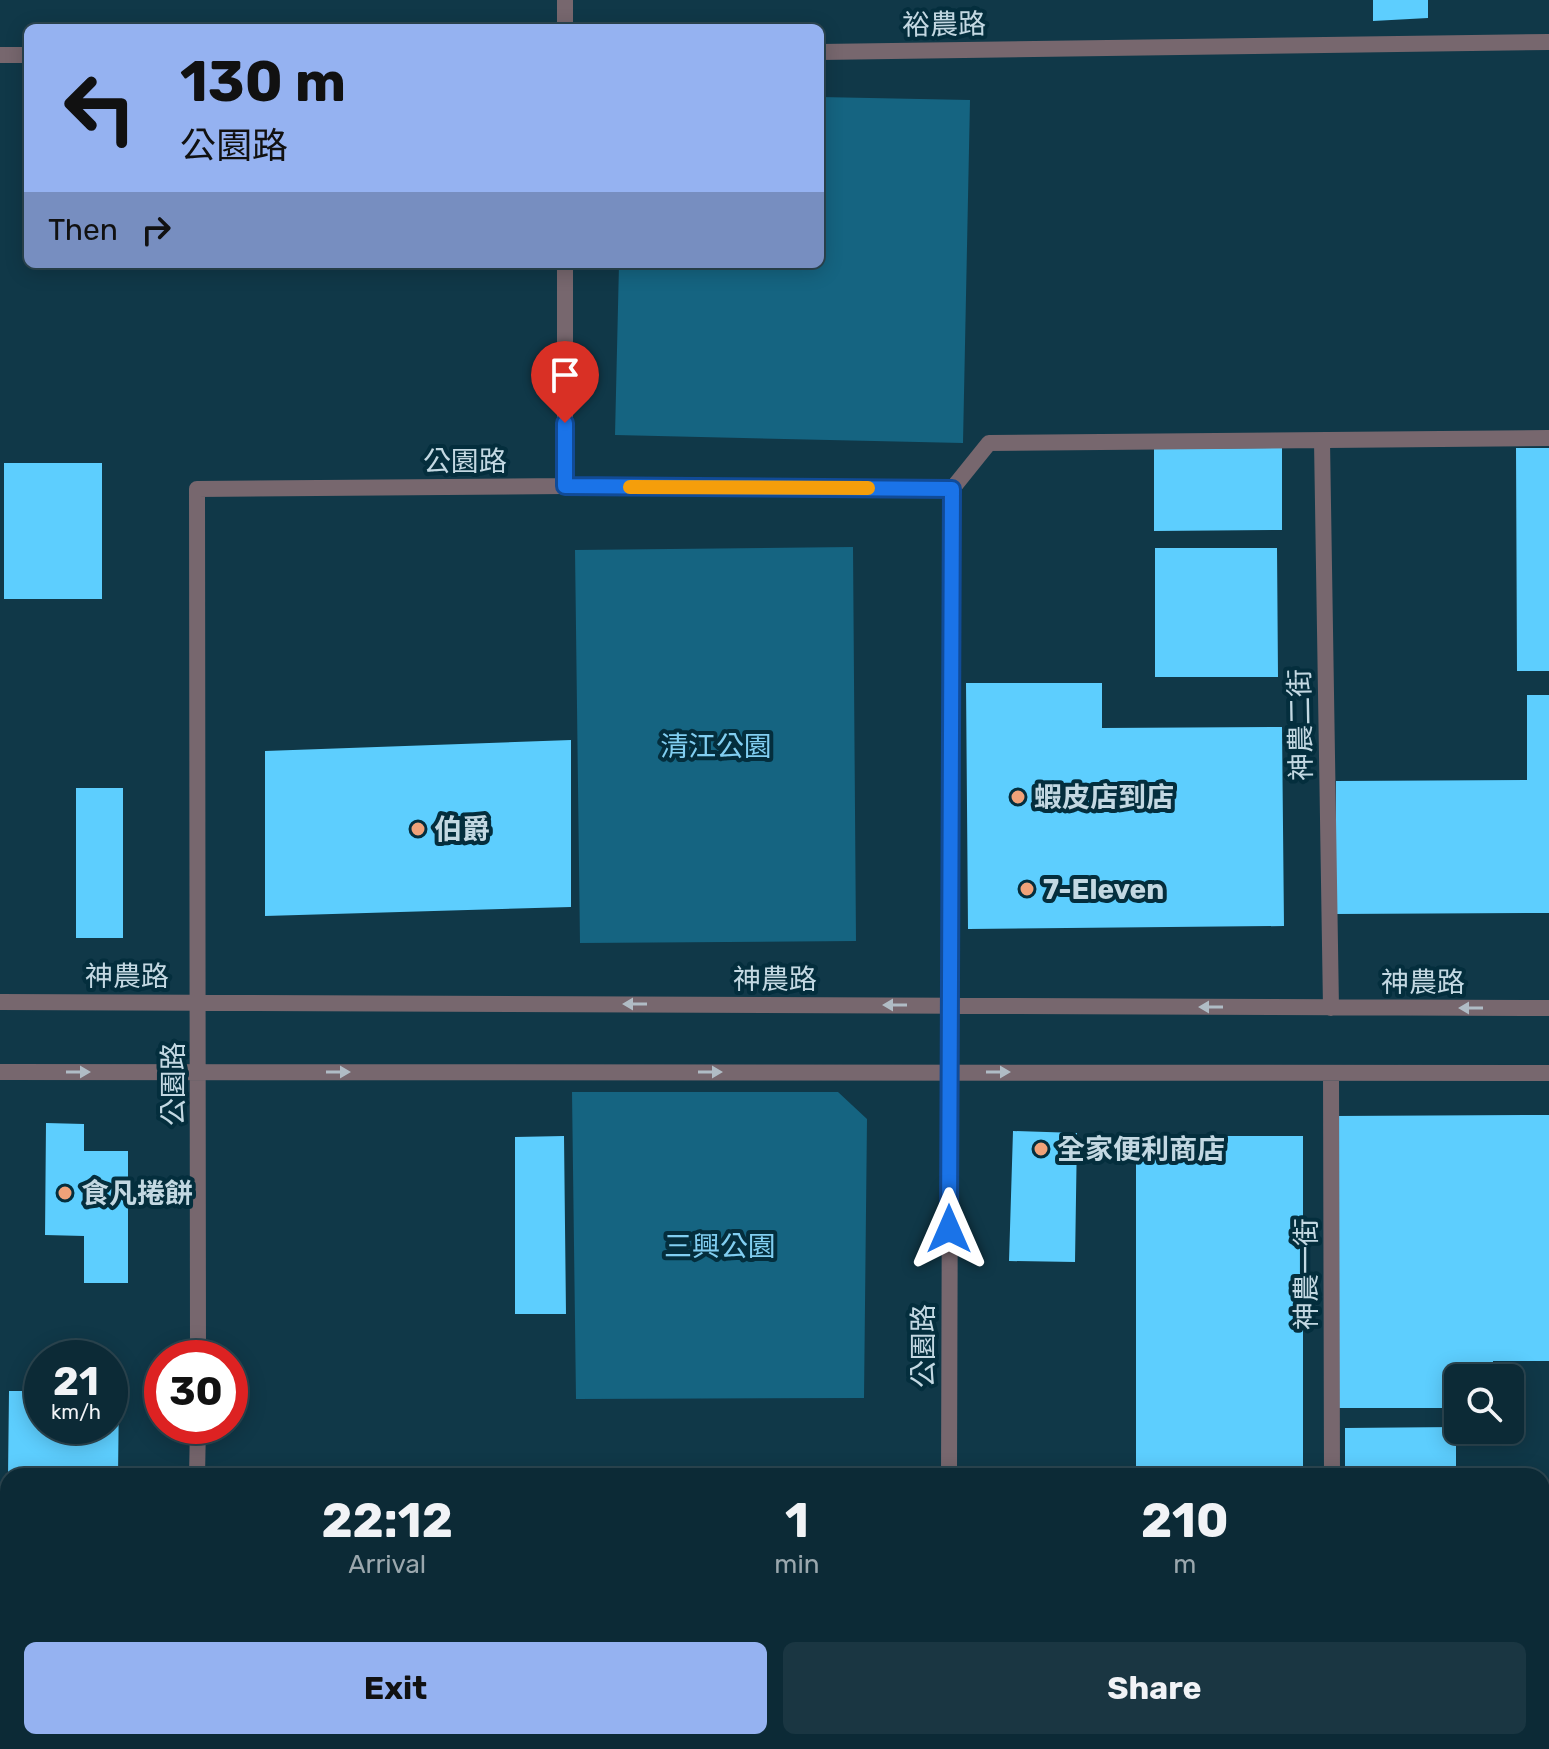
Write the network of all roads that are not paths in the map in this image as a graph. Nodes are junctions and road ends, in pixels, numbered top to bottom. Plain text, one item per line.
1 (565, 0) edge
2 (565, 24) edge
3 (1549, 42) edge
4 (824, 52) edge
5 (0, 55) edge
6 (24, 55) edge
7 (565, 268) edge
8 (1549, 438) edge
9 (1322, 441) junction
10 (565, 486) junction
11 (952, 489) junction
12 (0, 1002) edge
13 (199, 1002) junction
14 (950, 1005) junction
15 (1331, 1008) junction
16 (1549, 1008) edge
17 (0, 1072) edge
18 (199, 1072) junction
19 (950, 1072) junction
20 (1331, 1073) junction
21 (1549, 1073) edge
22 (198, 1340) edge
23 (198, 1444) edge
24 (197, 1468) edge
25 (949, 1468) edge
26 (1332, 1468) edge

1 - 2 street
3 - 4 street, 裕農路
5 - 6 street
7 - 10 street
8 - 9 street
9 - 11 street
9 - 15 street, 神農二街
10 - 11 street, 公園路
10 - 13 street, 公園路
11 - 14 street, 公園路
12 - 13 street, 神農路
14 -> 13 street, 神農路
13 - 18 street, 公園路
15 -> 14 street, 神農路
14 - 19 street, 公園路
16 -> 15 street, 神農路
17 -> 18 street
18 -> 19 street
18 - 22 street, 公園路
19 -> 20 street
19 - 25 street, 公園路
20 - 21 street
20 - 26 street, 神農一街
23 - 24 street

